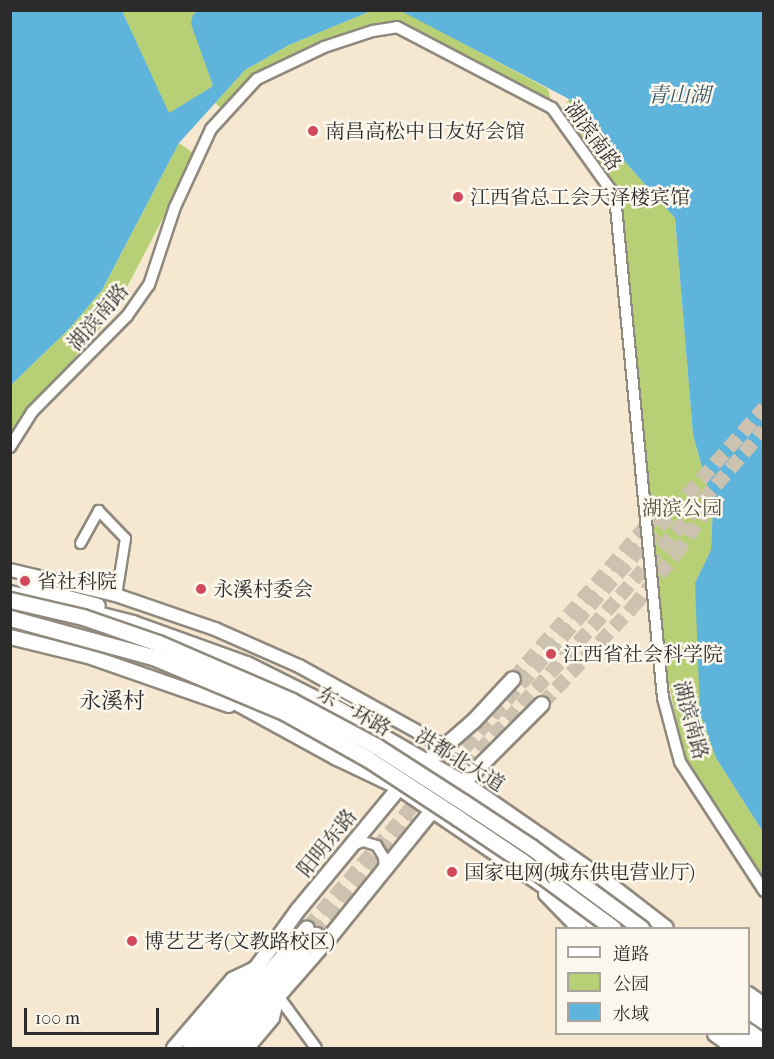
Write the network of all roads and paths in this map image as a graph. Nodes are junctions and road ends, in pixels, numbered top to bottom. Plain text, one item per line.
1 (10, 447) edge
2 (80, 543) dead end
3 (10, 570) edge
4 (10, 584) edge
5 (10, 593) edge
6 (116, 595) junction
7 (10, 600) edge
8 (10, 618) edge
9 (10, 624) edge
10 (10, 637) edge
11 (513, 679) tunnel mouth
12 (542, 704) tunnel mouth
13 (252, 713) junction
14 (390, 739) junction
15 (445, 747) junction
16 (427, 763) junction
17 (464, 783) junction
18 (398, 787) junction
19 (430, 811) junction
20 (351, 845) junction
21 (384, 869) junction
22 (530, 877) junction
23 (764, 891) edge
24 (578, 927) edge
25 (599, 927) edge
26 (612, 927) edge
27 (640, 927) edge
28 (665, 927) edge
29 (256, 968) junction
30 (750, 995) edge
31 (278, 996) junction
32 (764, 1005) edge
33 (750, 1012) edge
34 (764, 1022) edge
35 (750, 1032) edge
36 (716, 1035) edge
37 (734, 1035) edge
38 (764, 1043) edge
39 (173, 1048) edge
40 (190, 1048) edge
41 (205, 1048) edge
42 (221, 1048) edge
43 (233, 1048) edge
44 (248, 1048) edge
45 (316, 1048) edge
46 (734, 1048) edge
47 (752, 1048) edge

1 - 23 street, 湖滨南路
2 - 6 street
3 - 6 main road
4 - 14 main road
5 - 14 main road, 洪都北大道
6 - 15 main road
7 - 27 highway, 东一环路, bridge
8 - 26 highway, 东一环路, bridge
9 - 13 main road
10 - 13 main road
11 - 15 main road, 阳明东路
12 - 17 main road
13 - 18 main road
14 - 16 main road, 洪都北大道
15 - 16 main road, 阳明东路
16 - 17 main road, 洪都北大道
16 - 18 main road, 阳明东路
17 - 19 main road
17 - 28 main road, 洪都北大道
18 - 19 main road
18 - 20 main road, 阳明东路
19 - 21 main road
19 - 22 main road
20 - 21 street
20 - 29 main road, 阳明东路
21 - 31 main road
22 - 24 main road
22 - 25 main road
29 - 39 main road
29 - 40 main road, 阳明东路
30 - 32 main road
31 - 43 main road
31 - 44 main road
31 - 45 street
33 - 34 highway
35 - 38 highway
36 - 46 main road
37 - 47 main road
41 - 42 main road

